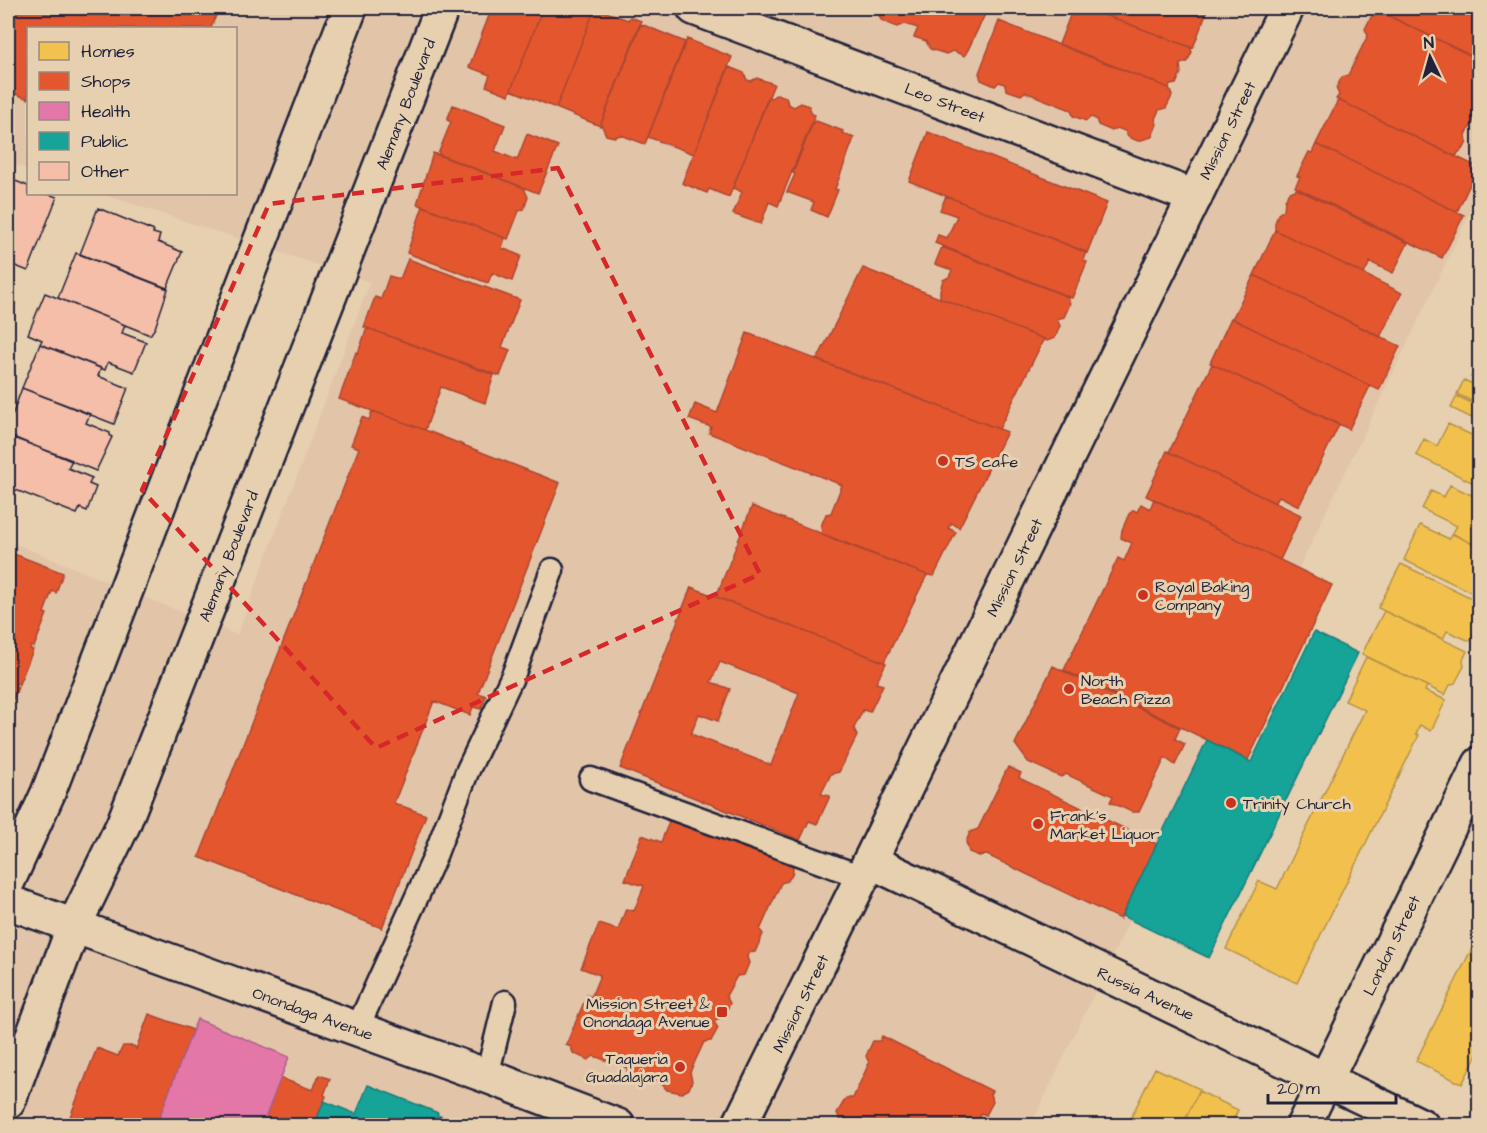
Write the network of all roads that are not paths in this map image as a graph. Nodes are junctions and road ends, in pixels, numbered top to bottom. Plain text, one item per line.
1 (350, 8) edge
2 (442, 8) edge
3 (694, 8) edge
4 (1287, 8) edge
5 (1195, 197) junction
6 (552, 570) dead end
7 (1479, 764) edge
8 (591, 779) dead end
9 (866, 869) junction
10 (8, 881) edge
11 (8, 902) edge
12 (74, 926) junction
13 (505, 1002) dead end
14 (357, 1029) junction
15 (487, 1076) junction
16 (1325, 1078) junction
17 (8, 1102) edge
18 (618, 1125) edge
19 (739, 1125) edge
20 (1303, 1125) edge
21 (1422, 1125) edge

1 - 10 main road
2 - 12 main road, Alemany Boulevard
3 - 5 main road, Leo Street
4 - 5 main road, Mission Street
5 - 9 main road, Mission Street
6 - 14 lane
7 - 16 main road, London Street
8 - 9 lane
9 - 16 main road, Russia Avenue
9 - 19 main road, Mission Street
11 - 12 main road, Onondaga Avenue
12 - 14 main road, Onondaga Avenue
12 - 17 main road, Alemany Boulevard
13 - 15 lane
14 - 15 main road, Onondaga Avenue
15 - 18 main road, Onondaga Avenue
16 - 20 main road, London Street
16 - 21 main road, Russia Avenue

